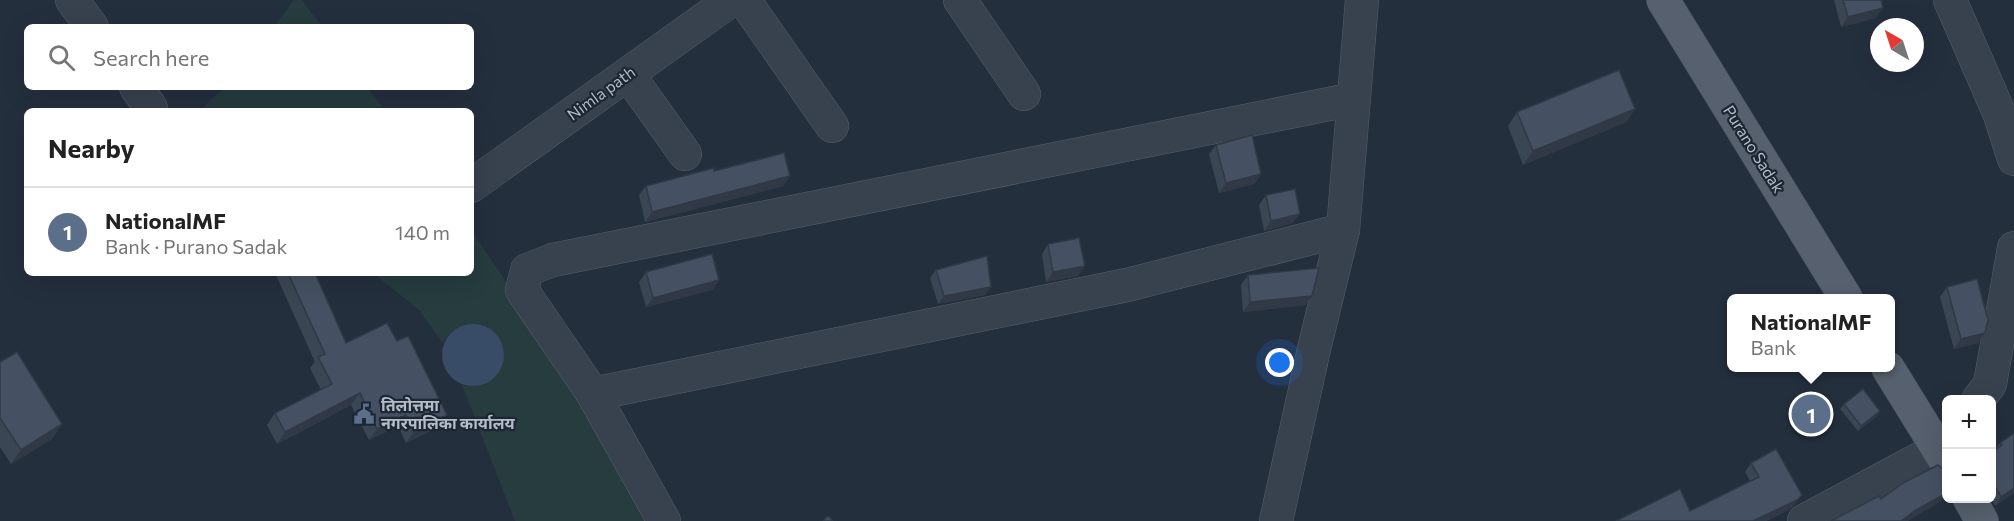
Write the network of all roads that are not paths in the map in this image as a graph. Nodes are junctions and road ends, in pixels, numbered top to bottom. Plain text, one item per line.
1 (72, 0) edge
2 (731, 0) edge
3 (744, 0) edge
4 (960, 0) edge
5 (1362, 0) edge
6 (1663, 0) edge
7 (1950, 0) edge
8 (90, 24) edge
9 (628, 74) junction
10 (1024, 94) dead end
11 (1354, 99) junction
12 (832, 126) dead end
13 (685, 154) dead end
14 (2014, 159) edge
15 (474, 184) edge
16 (1343, 230) junction
17 (2014, 248) edge
18 (1844, 294) edge
19 (1891, 372) edge
20 (592, 394) junction
21 (1981, 395) edge
22 (1943, 449) edge
23 (1942, 451) edge
24 (1972, 503) edge
25 (664, 521) edge
26 (1276, 521) edge
27 (1804, 521) edge
28 (1982, 521) edge

1 - 8 street
2 - 9 street, Nimla path
3 - 12 street
4 - 10 street
5 - 11 street
6 - 18 main road, Purano Sadak
7 - 14 street
9 - 13 street
9 - 15 street, Nimla path
11 - 16 street
11 - 20 street
16 - 20 street
16 - 26 street
17 - 21 street
19 - 22 main road
20 - 25 street
23 - 27 street
24 - 28 main road

